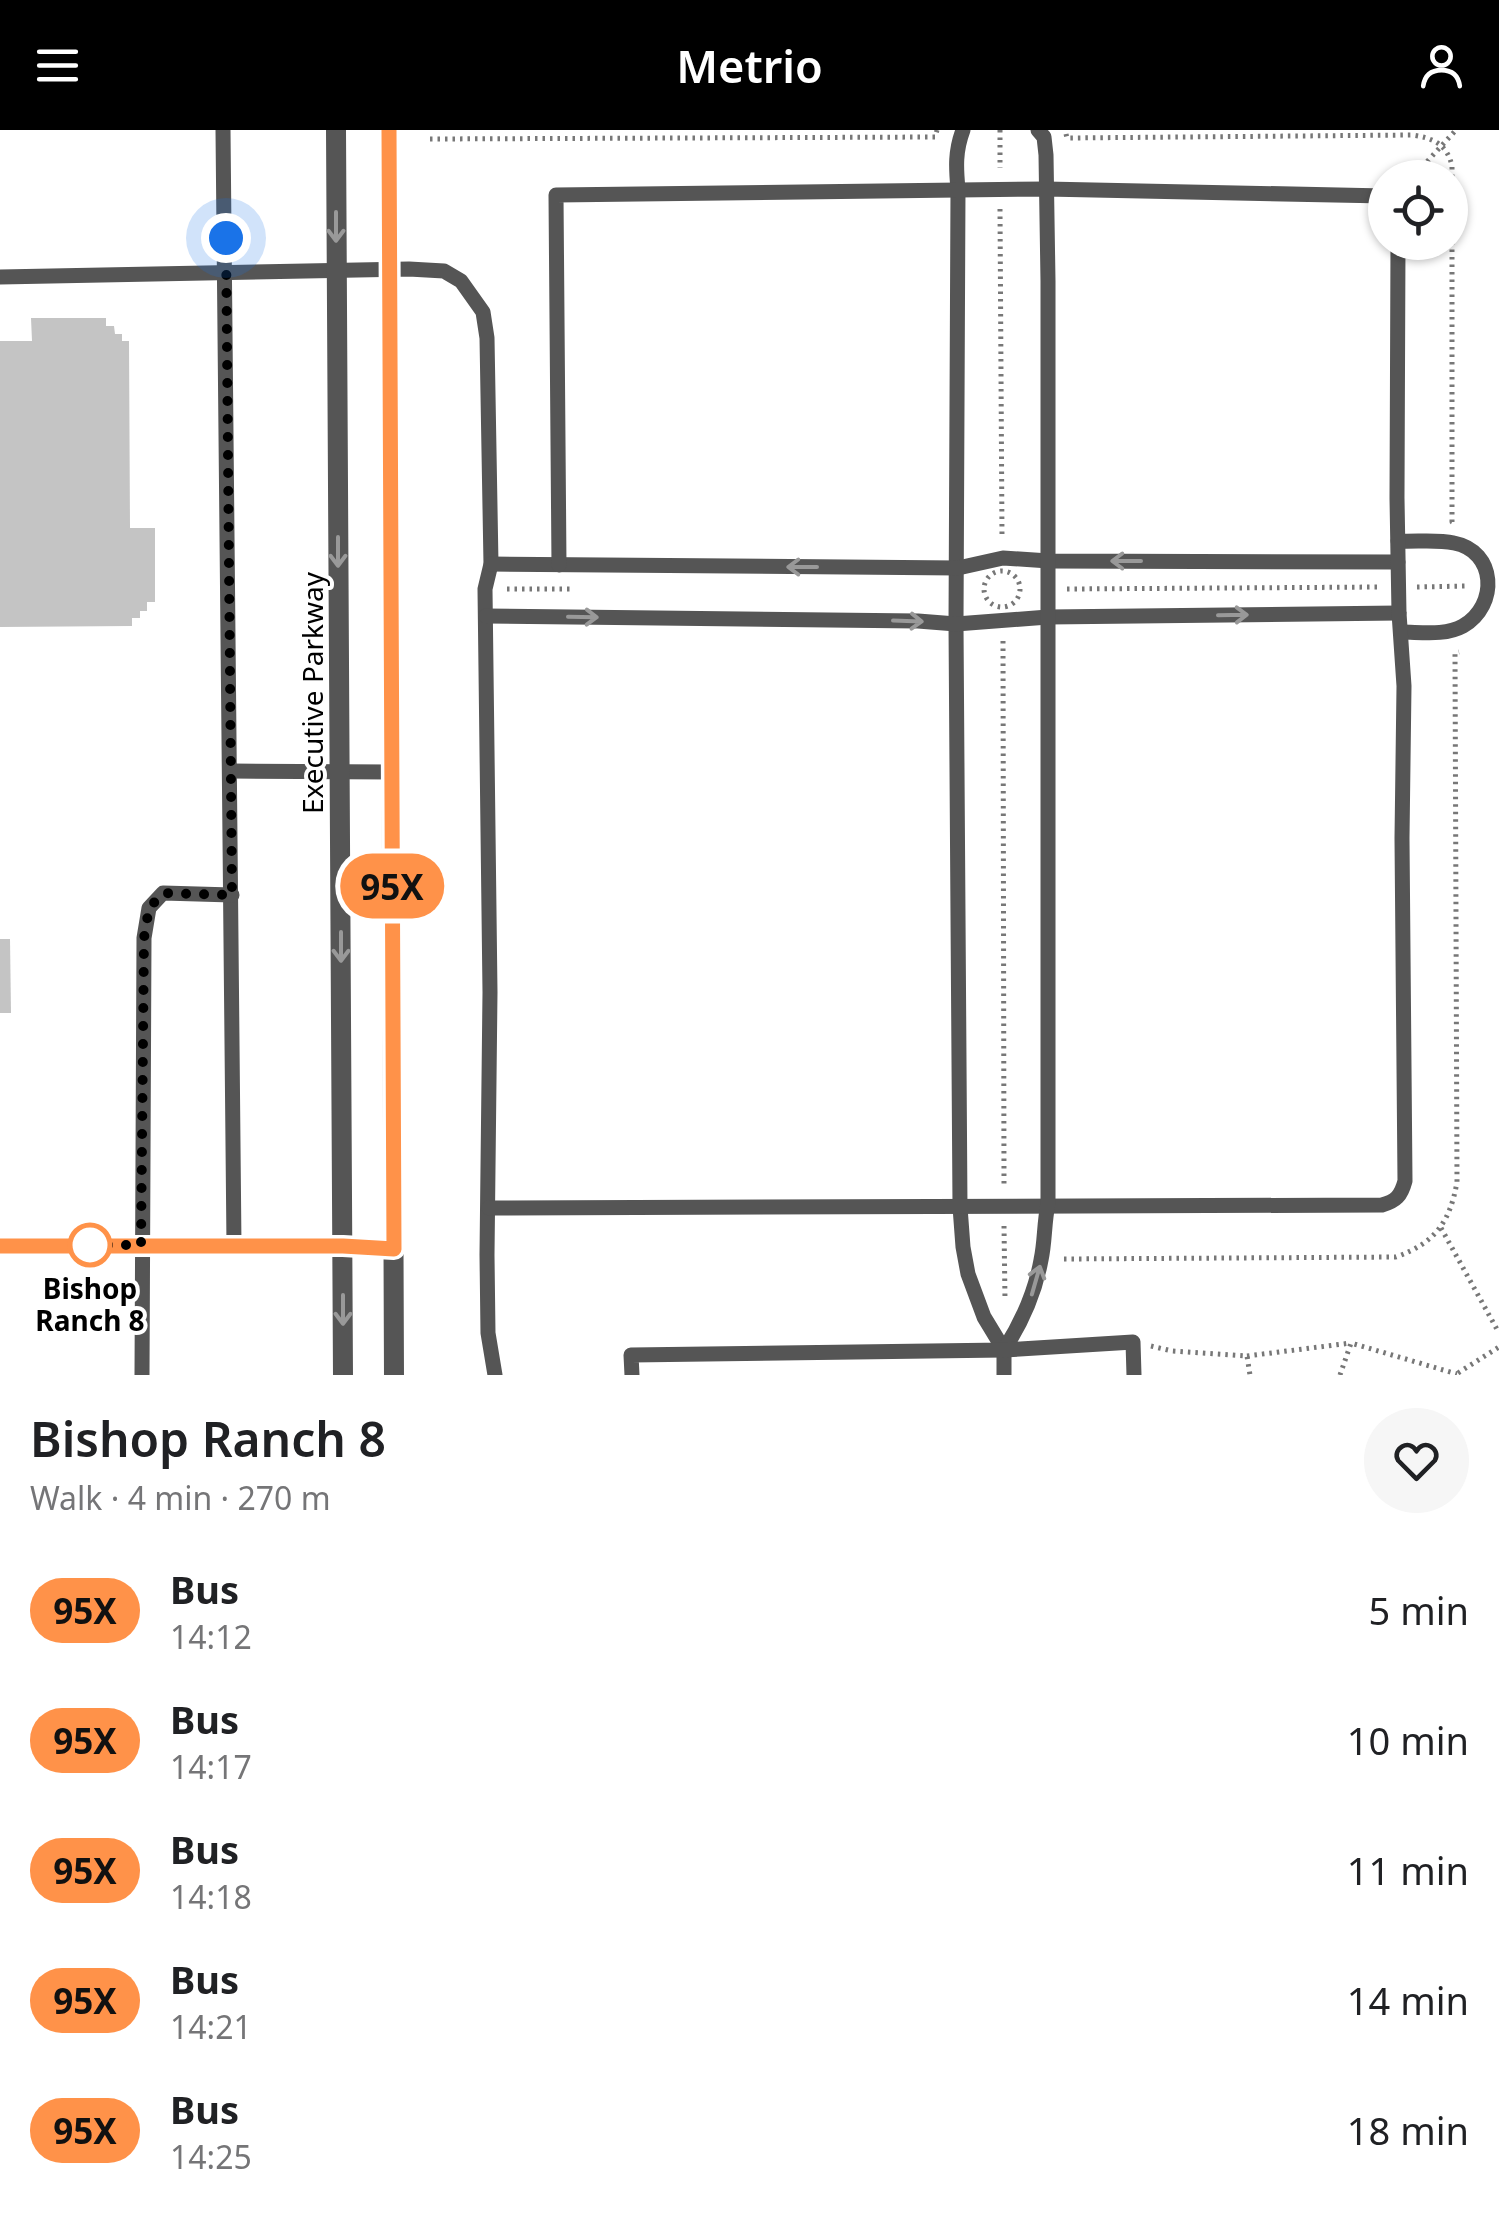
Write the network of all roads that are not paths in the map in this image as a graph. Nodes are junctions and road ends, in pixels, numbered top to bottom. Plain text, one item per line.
1 (223, 130) edge
2 (336, 130) edge
3 (388, 130) edge
4 (963, 130) edge
5 (1038, 130) edge
6 (1046, 189) junction
7 (958, 190) junction
8 (1368, 196) edge
9 (1398, 260) edge
10 (390, 270) junction
11 (336, 271) junction
12 (226, 274) junction
13 (0, 276) edge
14 (1398, 541) junction
15 (1049, 560) junction
16 (1398, 562) junction
17 (491, 564) junction
18 (559, 565) junction
19 (958, 568) junction
20 (1399, 613) junction
21 (486, 616) junction
22 (1048, 616) junction
23 (956, 624) junction
24 (1401, 632) junction
25 (231, 771) junction
26 (340, 772) junction
27 (391, 772) junction
28 (232, 895) junction
29 (1048, 1204) junction
30 (960, 1206) junction
31 (489, 1208) junction
32 (141, 1245) junction
33 (0, 1246) edge
34 (234, 1246) junction
35 (343, 1246) junction
36 (394, 1249) junction
37 (1004, 1350) junction
38 (142, 1375) edge
39 (343, 1375) edge
40 (394, 1375) edge
41 (496, 1375) edge
42 (632, 1375) edge
43 (1004, 1375) edge
44 (1134, 1375) edge

1 - 12 lane
2 -> 11 street, Executive Parkway
3 - 10 street
4 - 7 lane
5 - 6 lane
6 - 7 lane
6 - 8 lane
6 - 15 lane
7 - 18 lane
7 - 19 lane
9 - 14 lane
10 - 11 lane
10 - 17 lane
10 - 27 street
11 - 12 lane
11 -> 26 street, Executive Parkway
12 - 13 lane
12 - 25 lane
14 - 16 lane
14 - 24 lane
16 -> 15 lane
15 - 19 lane
15 - 22 lane
16 - 20 lane
17 - 18 lane
17 - 21 lane
19 -> 18 lane
19 - 23 lane
22 -> 20 lane
20 - 24 lane
21 -> 23 lane
21 - 31 lane
22 - 23 lane
22 - 29 lane
23 - 30 lane
24 - 29 lane
25 - 26 lane
25 - 28 lane
26 - 27 lane
26 -> 35 street, Executive Parkway
27 - 36 street
28 - 32 lane
28 - 34 lane
29 - 30 lane
37 -> 29 lane
30 - 31 lane
30 - 37 lane
31 - 41 lane
32 - 33 lane
32 - 34 lane
32 - 38 lane
34 - 35 lane
35 - 36 lane
35 -> 39 street, Executive Parkway
36 - 40 street
37 - 42 lane
37 - 43 lane
37 - 44 lane

